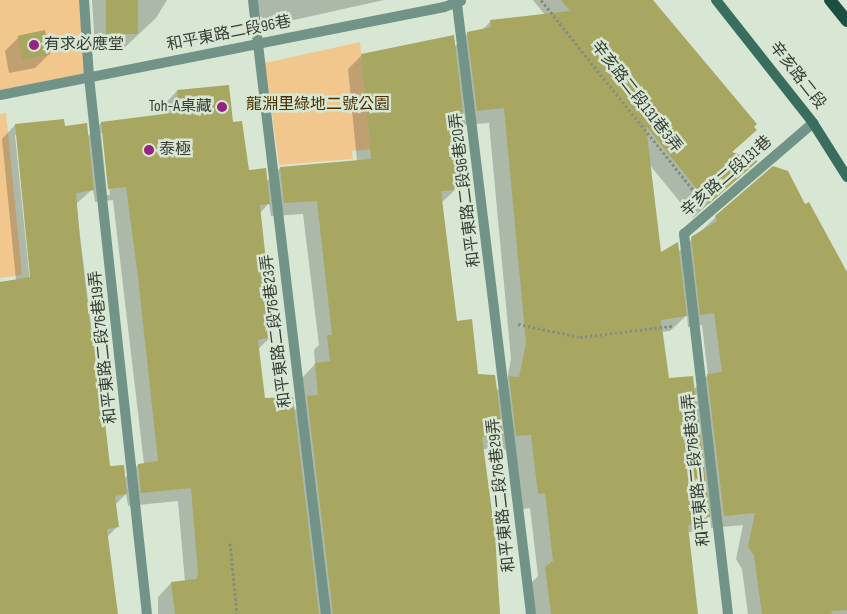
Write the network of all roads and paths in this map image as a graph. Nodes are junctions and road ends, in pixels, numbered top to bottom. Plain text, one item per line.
1 (84, 0) edge
2 (253, 0) edge
3 (541, 0) edge
4 (716, 0) edge
5 (830, 0) edge
6 (460, 2) edge
7 (847, 21) edge
8 (258, 44) junction
9 (89, 77) junction
10 (0, 95) edge
11 (813, 123) junction
12 (847, 177) edge
13 (710, 211) junction
14 (497, 319) junction
15 (695, 323) junction
16 (504, 372) joint
17 (230, 543) dead end
18 (147, 614) edge
19 (237, 614) edge
20 (326, 614) edge
21 (531, 614) edge
22 (728, 614) edge

1 - 9 street, 和平東路二段76巷19弄
2 - 8 street, 和平東路二段76巷23弄
3 - 13 path, 辛亥路二段131巷3弄
4 - 11 main road, 辛亥路二段
5 - 7 main road
6 - 8 street, 和平東路二段96巷
6 - 14 street, 和平東路二段96巷20弄
8 - 9 street, 和平東路二段96巷
8 - 20 street, 和平東路二段76巷23弄
9 - 10 street, 和平東路二段96巷
9 - 18 street, 和平東路二段76巷19弄
11 - 12 main road, 辛亥路二段
11 - 13 street, 辛亥路二段131巷
13 - 15 street, 辛亥路二段131巷
14 - 15 path
14 - 16 street, 和平東路二段96巷20弄
15 - 22 street, 和平東路二段76巷31弄
16 - 21 street, 和平東路二段76巷29弄
17 - 19 path

